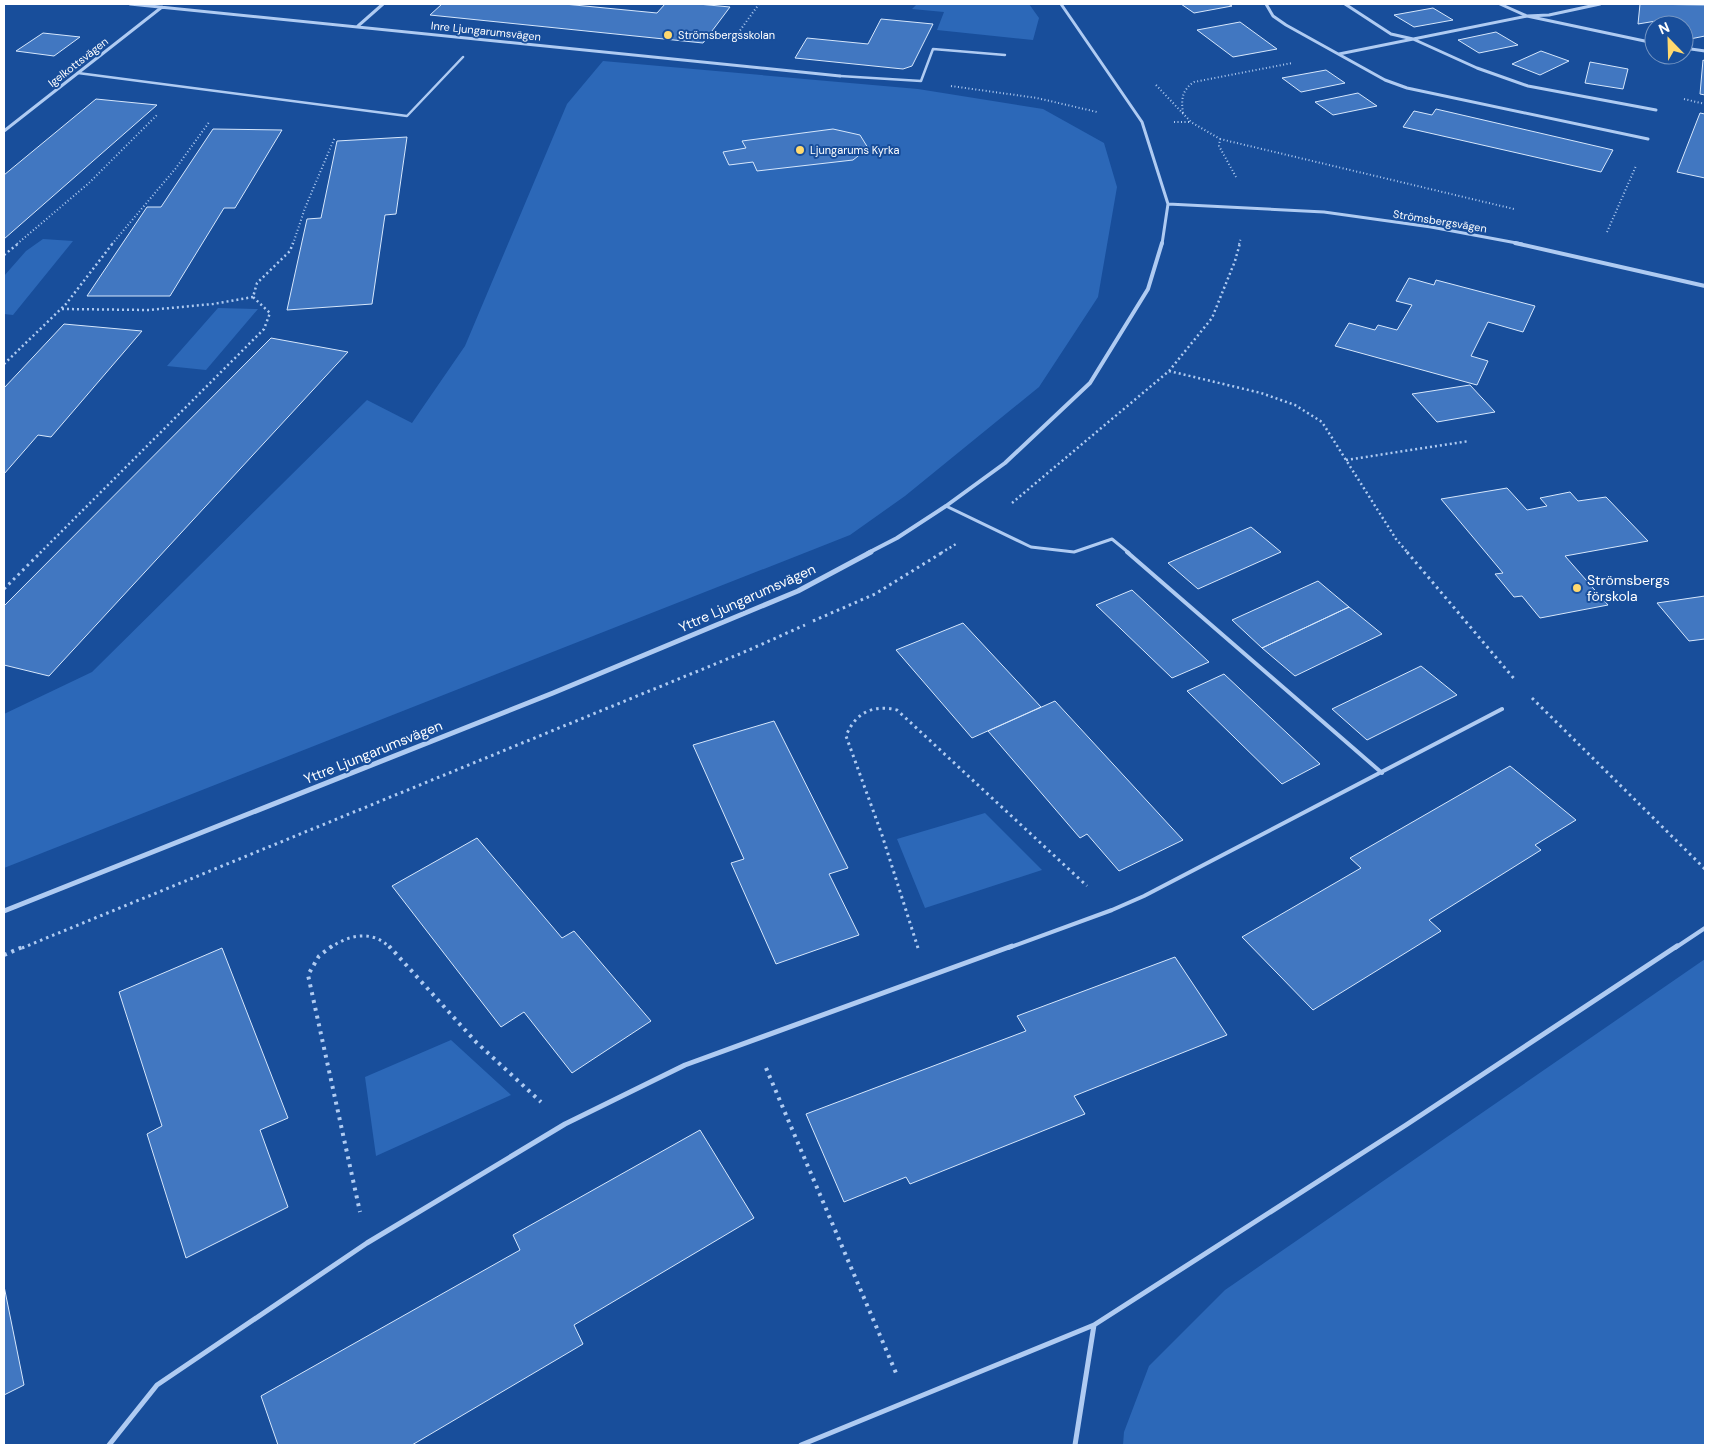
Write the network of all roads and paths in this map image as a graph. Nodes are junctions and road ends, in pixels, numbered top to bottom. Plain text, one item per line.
1 (130, 4) edge
2 (383, 4) edge
3 (1061, 4) edge
4 (1266, 4) edge
5 (1345, 4) edge
6 (1500, 4) edge
7 (1600, 4) edge
8 (162, 7) junction
9 (1526, 16) junction
10 (358, 26) junction
11 (1413, 39) junction
12 (1644, 41) edge
13 (1339, 54) junction
14 (1005, 55) dead end
15 (463, 57) dead end
16 (78, 73) junction
17 (840, 76) joint
18 (921, 81) junction
19 (1154, 83) dead end
20 (189, 88) junction
21 (229, 93) junction
22 (346, 108) junction
23 (1656, 110) dead end
24 (1183, 114) junction
25 (1142, 122) junction
26 (1192, 122) junction
27 (4, 131) edge
28 (1220, 139) junction
29 (1648, 139) joint
30 (1168, 204) junction
31 (1246, 208) junction
32 (1514, 209) dead end
33 (1607, 233) dead end
34 (4, 256) edge
35 (1705, 286) edge
36 (253, 297) junction
37 (61, 309) junction
38 (4, 364) edge
39 (1169, 371) junction
40 (1468, 441) dead end
41 (1346, 460) junction
42 (946, 506) junction
43 (984, 526) junction
44 (4, 590) edge
45 (1517, 683) dead end
46 (1531, 697) dead end
47 (1502, 709) dead end
48 (1382, 773) junction
49 (1705, 869) edge
50 (1112, 910) junction
51 (4, 911) edge
52 (1705, 928) edge
53 (4, 955) edge
54 (927, 977) junction
55 (754, 1040) junction
56 (565, 1124) junction
57 (366, 1243) junction
58 (1094, 1325) junction
59 (908, 1401) junction
60 (109, 1445) edge
61 (801, 1445) edge
62 (1075, 1445) edge

1 - 8 street, Inre Ljungarumsvägen
2 - 10 street
3 - 25 street, Yttre Ljungarumsvägen
4 - 13 street
5 - 11 street
6 - 9 street
7 - 9 street
8 - 10 street, Inre Ljungarumsvägen
8 - 16 street, Igelkottsvägen
9 - 11 street
9 - 12 street
10 - 17 street, Inre Ljungarumsvägen
11 - 13 street
11 - 23 street
13 - 24 path
13 - 29 street
14 - 18 lane
15 - 22 lane
16 - 20 lane
16 - 27 street, Igelkottsvägen
17 - 18 lane
18 - 25 path
19 - 24 path
20 - 21 lane
20 - 34 path
21 - 22 lane
21 - 37 path
22 - 36 path
24 - 26 path
25 - 26 path
25 - 30 street, Yttre Ljungarumsvägen
26 - 28 path
28 - 31 path
28 - 32 path
29 - 33 path
30 - 31 street, Strömsbergsvägen
30 - 42 street, Yttre Ljungarumsvägen
31 - 35 street, Strömsbergsvägen
31 - 39 path
36 - 37 path
36 - 44 path
37 - 38 path
39 - 41 path
39 - 43 path
40 - 41 path
41 - 45 path
42 - 43 lane
42 - 51 street, Yttre Ljungarumsvägen
43 - 48 lane
43 - 53 path
46 - 49 path
47 - 48 lane
48 - 50 lane
50 - 54 lane
50 - 54 path
52 - 58 lane
54 - 55 lane
55 - 56 lane
55 - 59 path
56 - 57 lane
56 - 57 path
57 - 60 lane
58 - 59 lane
58 - 62 lane
59 - 61 lane

